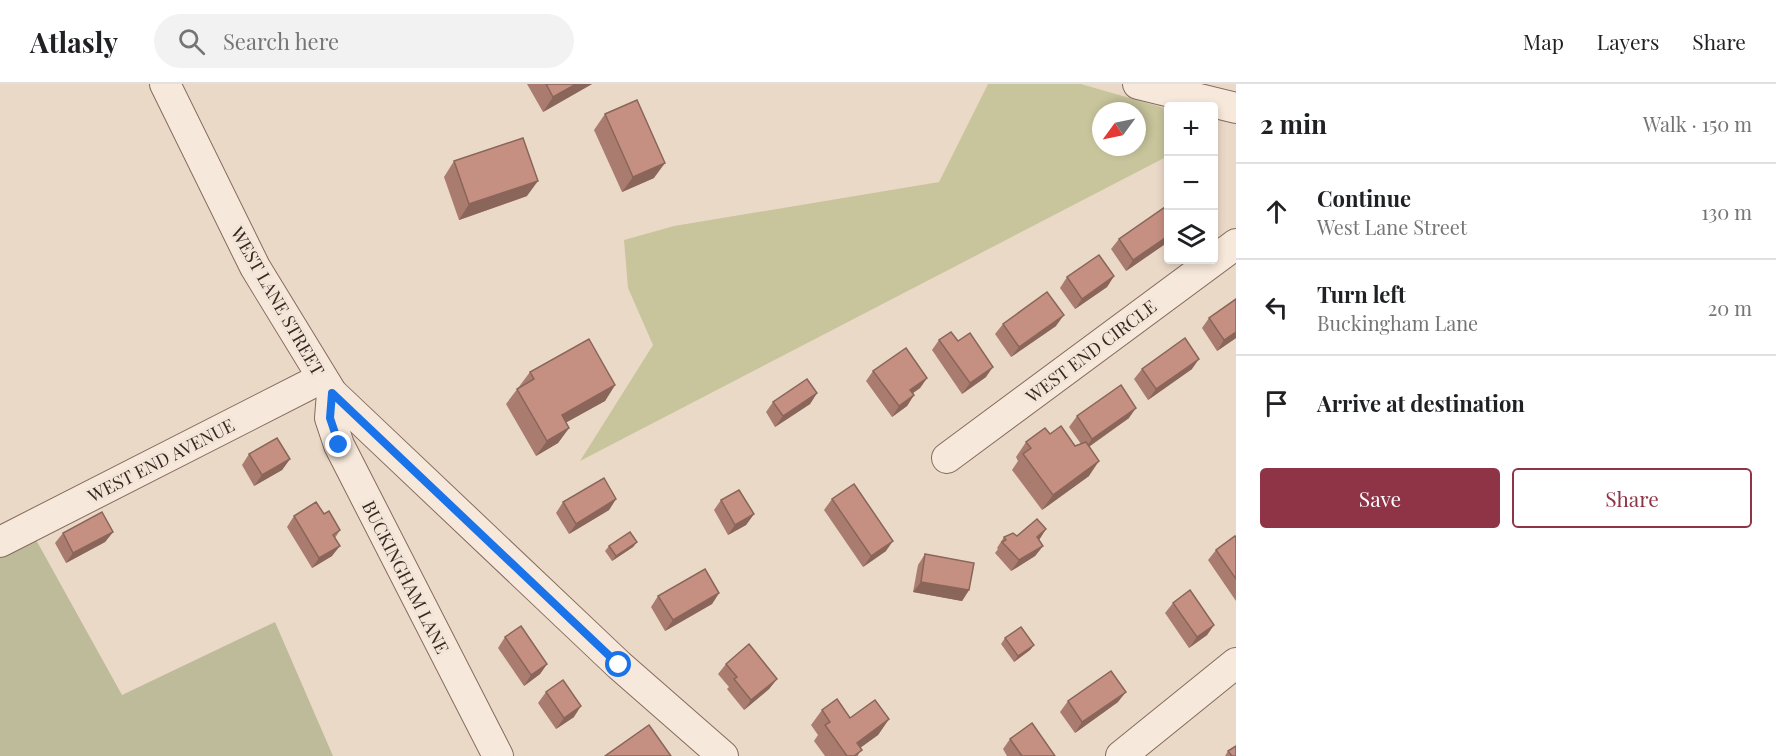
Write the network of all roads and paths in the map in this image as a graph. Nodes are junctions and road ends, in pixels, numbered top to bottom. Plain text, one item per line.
1 (165, 84) edge
2 (1138, 84) edge
3 (1236, 108) edge
4 (1236, 244) edge
5 (327, 386) junction
6 (947, 458) dead end
7 (0, 543) edge
8 (1236, 663) edge
9 (498, 756) edge
10 (723, 756) edge
11 (1121, 756) edge

1 - 5 street, WEST LANE STREET
2 - 3 street
4 - 6 street, WEST END CIRCLE
5 - 7 street, WEST END AVENUE
5 - 9 street, BUCKINGHAM LANE
5 - 10 street, WEST LANE STREET
8 - 11 street

